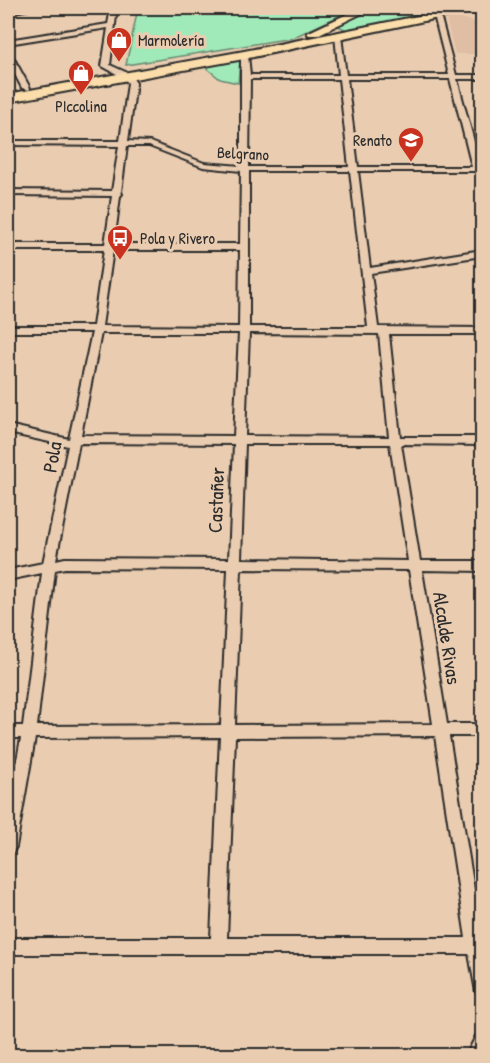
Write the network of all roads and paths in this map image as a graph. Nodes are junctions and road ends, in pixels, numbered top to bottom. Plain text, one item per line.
1 (33, 8) edge
2 (114, 8) edge
3 (368, 8) edge
4 (463, 8) edge
5 (8, 11) edge
6 (482, 11) edge
7 (436, 15) junction
8 (483, 18) edge
9 (333, 24) junction
10 (112, 25) junction
11 (344, 34) junction
12 (8, 42) edge
13 (8, 55) edge
14 (244, 55) junction
15 (122, 74) junction
16 (451, 77) junction
17 (483, 77) edge
18 (245, 78) junction
19 (343, 78) junction
20 (26, 88) junction
21 (8, 92) edge
22 (8, 98) edge
23 (8, 143) edge
24 (125, 144) junction
25 (353, 169) junction
26 (480, 169) edge
27 (245, 170) junction
28 (8, 192) edge
29 (118, 194) junction
30 (8, 247) edge
31 (109, 247) junction
32 (243, 247) junction
33 (483, 253) edge
34 (366, 270) junction
35 (8, 329) edge
36 (97, 330) junction
37 (379, 330) junction
38 (483, 331) edge
39 (244, 332) junction
40 (8, 429) edge
41 (238, 439) junction
42 (74, 441) junction
43 (395, 441) junction
44 (483, 441) edge
45 (234, 564) junction
46 (49, 565) junction
47 (414, 566) junction
48 (483, 566) edge
49 (8, 575) edge
50 (440, 730) junction
51 (483, 730) edge
52 (28, 731) junction
53 (228, 731) junction
54 (8, 732) edge
55 (8, 847) edge
56 (8, 946) edge
57 (479, 946) edge
58 (219, 947) junction
59 (483, 986) edge
60 (483, 1042) edge
61 (474, 1056) edge

1 - 5 street
2 - 10 street
3 - 9 main road
4 - 6 main road
4 - 7 main road
4 - 8 main road
7 - 11 main road
7 - 16 street
9 - 11 main road
9 - 15 main road
10 - 12 street
10 - 15 street, Pola
11 - 14 main road
11 - 19 street, Alcalde Rivas
13 - 20 street
14 - 15 main road
14 - 18 street, Castañer
15 - 20 main road
15 - 22 main road
15 - 24 street, Pola
16 - 17 street
16 - 19 street
16 - 26 street
18 - 19 street
18 - 27 street, Castañer
19 - 25 street, Alcalde Rivas
20 - 21 main road
23 - 24 street, Belgrano
24 - 27 street, Belgrano
24 - 29 street, Pola
25 - 26 street, Belgrano
25 - 27 street, Belgrano
25 - 34 street, Alcalde Rivas
27 - 32 street, Castañer
28 - 29 street
29 - 31 street, Pola
30 - 31 street
31 - 32 street
31 - 36 street, Pola
32 - 39 street, Castañer
33 - 34 street
34 - 37 street, Alcalde Rivas
35 - 36 street
36 - 39 street
36 - 42 street, Pola
37 - 38 street
37 - 39 street
37 - 43 street, Alcalde Rivas
39 - 41 street, Castañer
40 - 42 street
41 - 42 street
41 - 43 street
41 - 45 street, Castañer
42 - 46 street, Pola
43 - 44 street
43 - 47 street, Alcalde Rivas
45 - 46 street
45 - 47 street
45 - 53 street, Castañer
46 - 49 street
46 - 52 street, Pola
47 - 48 street
47 - 50 street, Alcalde Rivas
50 - 51 street
50 - 53 street
50 - 57 street, Alcalde Rivas
52 - 53 street
52 - 54 street
52 - 55 street, Pola
53 - 58 street, Castañer
56 - 58 street
57 - 58 street
57 - 59 street, Alcalde Rivas
60 - 61 street

